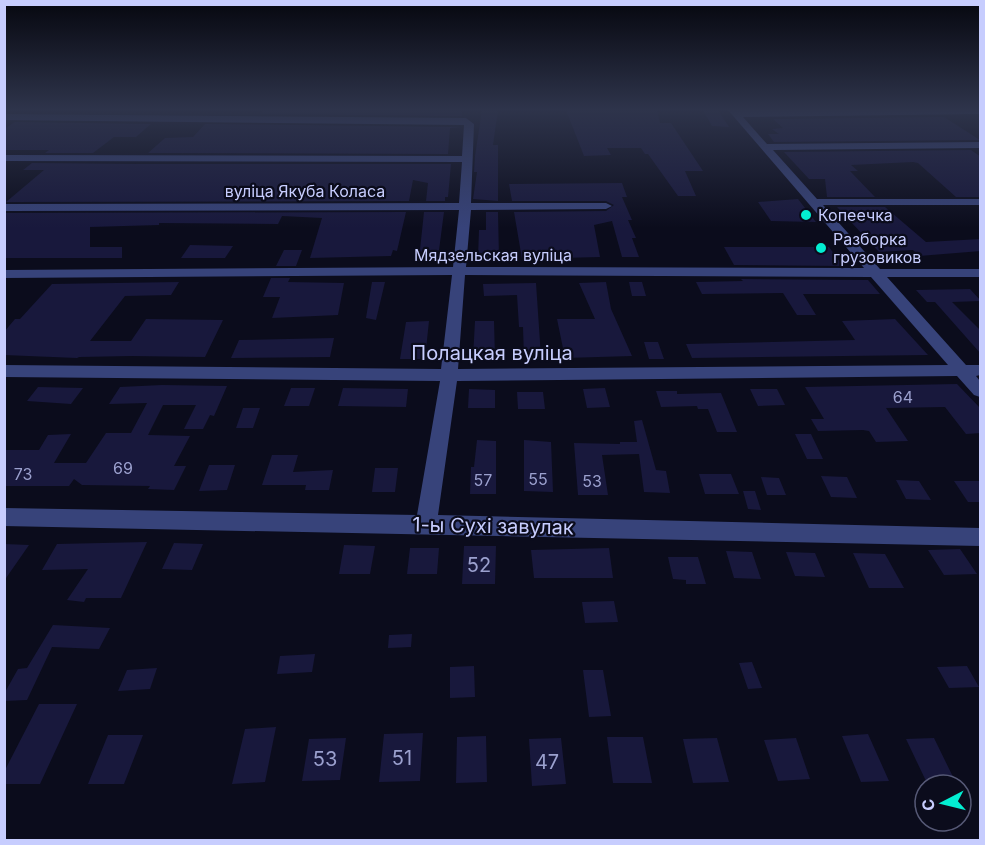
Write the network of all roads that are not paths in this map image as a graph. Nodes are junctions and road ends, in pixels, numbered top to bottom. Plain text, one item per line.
1 (467, 149) edge
2 (768, 149) edge
3 (4, 158) edge
4 (466, 159) junction
5 (814, 202) junction
6 (981, 202) edge
7 (606, 206) dead end
8 (465, 207) junction
9 (4, 208) edge
10 (458, 271) junction
11 (876, 273) junction
12 (981, 273) edge
13 (4, 274) edge
14 (962, 370) junction
15 (981, 370) edge
16 (4, 371) edge
17 (449, 375) junction
18 (981, 391) edge
19 (4, 517) edge
20 (426, 524) junction
21 (981, 537) edge

1 - 4 street
2 - 5 street
3 - 4 street
4 - 8 street
5 - 6 street
5 - 11 street
7 - 8 street, вуліца Якуба Коласа
8 - 9 street, вуліца Якуба Коласа
8 - 10 street
10 - 11 street, Мядзельская вуліца
10 - 13 street, Мядзельская вуліца
10 - 17 street
11 - 12 street, Мядзельская вуліца
11 - 14 street
14 - 15 street, Полацкая вуліца
14 - 17 street, Полацкая вуліца
14 - 18 street
16 - 17 street, Полацкая вуліца
17 - 20 street
19 - 20 street, 1-ы Сухі завулак
20 - 21 street, 1-ы Сухі завулак

